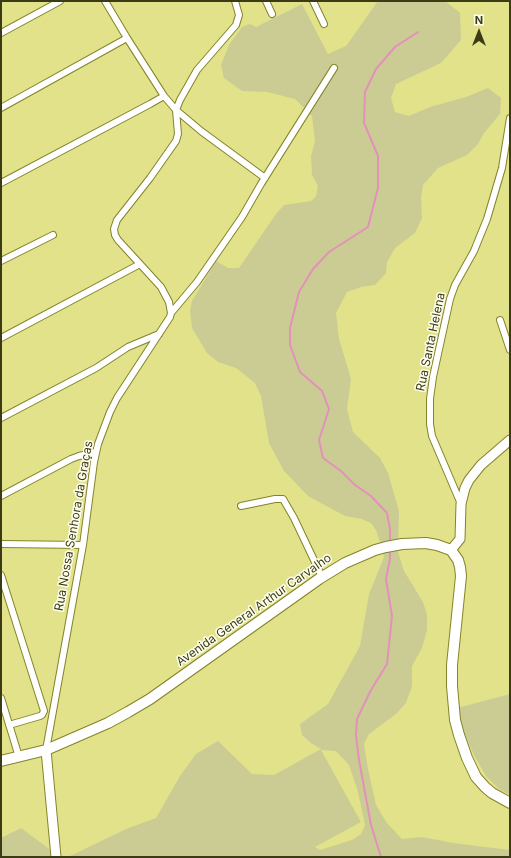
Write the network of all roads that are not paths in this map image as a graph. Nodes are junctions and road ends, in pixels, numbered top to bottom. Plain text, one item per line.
1 (60, 1) edge
2 (105, 1) edge
3 (235, 1) edge
4 (266, 1) edge
5 (313, 1) edge
6 (272, 14) dead end
7 (324, 24) dead end
8 (1, 33) edge
9 (127, 38) junction
10 (334, 68) dead end
11 (164, 96) junction
12 (1, 108) edge
13 (176, 110) junction
14 (510, 118) edge
15 (265, 178) junction
16 (1, 183) edge
17 (53, 235) dead end
18 (1, 261) edge
19 (140, 264) junction
20 (171, 313) junction
21 (500, 320) dead end
22 (159, 334) junction
23 (1, 338) edge
24 (510, 350) edge
25 (1, 418) edge
26 (510, 440) edge
27 (96, 452) junction
28 (1, 496) edge
29 (461, 504) junction
30 (241, 506) dead end
31 (1, 544) edge
32 (83, 545) junction
33 (451, 550) junction
34 (1, 575) edge
35 (322, 577) junction
36 (1, 698) edge
37 (9, 725) junction
38 (46, 750) junction
39 (19, 757) junction
40 (1, 761) edge
41 (510, 803) edge
42 (56, 857) edge

1 - 8 street
2 - 9 street
3 - 13 street
4 - 6 street
5 - 7 street
9 - 11 street
9 - 12 street
10 - 15 street, Rua Nossa Senhora da Graças
11 - 13 street
11 - 16 street
13 - 15 street
13 - 19 street
14 - 29 street, Rua Santa Helena
15 - 20 street, Rua Nossa Senhora da Graças
17 - 18 street
19 - 20 street
19 - 23 street
20 - 22 street, Rua Nossa Senhora da Graças
21 - 24 street
22 - 25 street
22 - 27 street, Rua Nossa Senhora da Graças
26 - 29 street
27 - 28 street
27 - 32 street, Rua Nossa Senhora da Graças
29 - 33 street
30 - 35 street
31 - 32 street
32 - 38 street, Rua Nossa Senhora da Graças
33 - 35 main road, Avenida General Arthur Carvalho
33 - 41 main road
34 - 37 street
35 - 38 main road, Avenida General Arthur Carvalho
36 - 37 street
37 - 39 street
38 - 39 main road, Avenida General Arthur Carvalho
38 - 42 street
39 - 40 main road, Avenida General Arthur Carvalho

